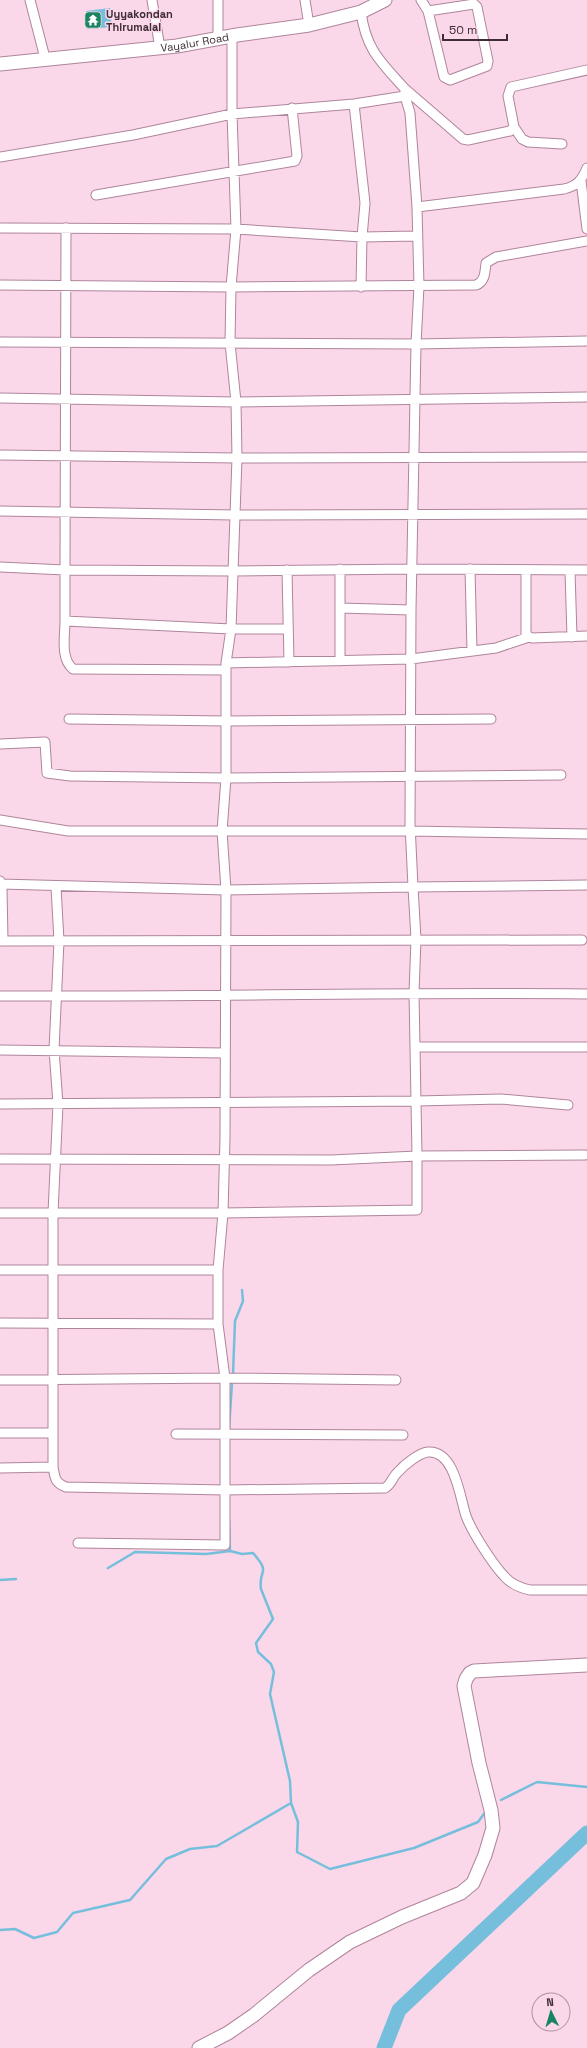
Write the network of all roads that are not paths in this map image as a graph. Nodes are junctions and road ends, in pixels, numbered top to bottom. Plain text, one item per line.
1 (30, 0) edge
2 (152, 0) edge
3 (218, 0) edge
4 (305, 0) edge
5 (385, 0) edge
6 (421, 0) edge
7 (428, 11) junction
8 (360, 12) junction
9 (309, 25) junction
10 (232, 36) junction
11 (218, 38) junction
12 (160, 48) junction
13 (45, 58) junction
14 (0, 64) edge
15 (587, 70) edge
16 (405, 93) junction
17 (354, 104) junction
18 (292, 108) junction
19 (232, 114) junction
20 (514, 127) junction
21 (562, 144) dead end
22 (0, 157) edge
23 (587, 168) edge
24 (235, 170) junction
25 (581, 181) junction
26 (96, 195) dead end
27 (417, 207) junction
28 (0, 228) edge
29 (66, 228) junction
30 (236, 229) junction
31 (587, 229) edge
32 (418, 236) junction
33 (362, 237) junction
34 (587, 241) edge
35 (0, 285) edge
36 (67, 285) junction
37 (419, 286) junction
38 (230, 287) junction
39 (361, 287) junction
40 (587, 341) edge
41 (0, 342) edge
42 (66, 343) junction
43 (230, 343) junction
44 (416, 344) junction
45 (587, 396) edge
46 (0, 398) edge
47 (415, 398) junction
48 (66, 400) junction
49 (236, 402) junction
50 (0, 455) edge
51 (64, 456) junction
52 (587, 457) edge
53 (236, 458) junction
54 (415, 458) junction
55 (0, 511) edge
56 (64, 513) junction
57 (413, 514) junction
58 (587, 514) edge
59 (234, 515) junction
60 (0, 567) edge
61 (412, 568) junction
62 (470, 569) junction
63 (64, 570) junction
64 (287, 570) junction
65 (340, 570) junction
66 (526, 570) junction
67 (587, 570) edge
68 (233, 571) junction
69 (570, 571) junction
70 (340, 608) junction
71 (411, 610) junction
72 (65, 621) junction
73 (231, 629) junction
74 (288, 629) junction
75 (587, 636) edge
76 (529, 637) junction
77 (572, 637) junction
78 (472, 651) junction
79 (411, 659) junction
80 (340, 661) junction
81 (289, 662) junction
82 (226, 666) junction
83 (69, 719) dead end
84 (491, 719) dead end
85 (411, 720) junction
86 (227, 721) junction
87 (0, 744) edge
88 (410, 775) junction
89 (561, 775) dead end
90 (226, 778) junction
91 (0, 820) edge
92 (222, 831) junction
93 (410, 831) junction
94 (587, 834) edge
95 (0, 880) edge
96 (0, 884) edge
97 (587, 885) edge
98 (56, 887) junction
99 (413, 887) junction
100 (226, 890) junction
101 (416, 939) junction
102 (582, 940) dead end
103 (2, 941) edge
104 (59, 941) junction
105 (226, 942) junction
106 (414, 993) junction
107 (587, 994) edge
108 (0, 996) edge
109 (57, 996) junction
110 (225, 996) junction
111 (416, 1047) junction
112 (587, 1047) edge
113 (0, 1050) edge
114 (54, 1050) junction
115 (224, 1053) junction
116 (417, 1101) junction
117 (224, 1103) junction
118 (0, 1104) edge
119 (58, 1104) junction
120 (568, 1105) dead end
121 (585, 1155) dead end
122 (417, 1156) junction
123 (56, 1158) junction
124 (0, 1159) edge
125 (223, 1160) junction
126 (0, 1212) edge
127 (53, 1213) junction
128 (223, 1214) junction
129 (0, 1270) edge
130 (53, 1270) junction
131 (218, 1270) junction
132 (0, 1323) edge
133 (53, 1323) junction
134 (218, 1324) junction
135 (225, 1378) junction
136 (0, 1380) edge
137 (54, 1380) junction
138 (396, 1380) dead end
139 (0, 1433) edge
140 (53, 1433) junction
141 (176, 1434) dead end
142 (224, 1434) junction
143 (403, 1435) dead end
144 (53, 1467) junction
145 (0, 1468) edge
146 (226, 1490) junction
147 (78, 1542) dead end
148 (587, 1590) edge
149 (587, 1664) edge
150 (199, 2048) edge

1 - 13 street
2 - 12 street
3 - 11 street
4 - 9 street
5 - 8 street, Vayalur Road
6 - 7 street
7 - 7 street
8 - 9 street, Vayalur Road
8 - 16 street
9 - 10 street, Vayalur Road
10 - 11 street, Vayalur Road
10 - 19 street
11 - 12 street, Vayalur Road
12 - 13 street, Vayalur Road
13 - 14 street, Vayalur Road
15 - 20 street
16 - 17 street
16 - 20 street
16 - 27 street
17 - 18 street
17 - 33 street
18 - 19 street
18 - 24 street
19 - 22 street
19 - 24 street
20 - 21 street
23 - 25 street
24 - 26 street
24 - 30 street
25 - 27 street
25 - 31 street
27 - 32 street
28 - 29 street
29 - 30 street
29 - 36 street
30 - 33 street
30 - 38 street
32 - 33 street
32 - 37 street
33 - 39 street
34 - 37 street
35 - 36 street
36 - 38 street
36 - 42 street
37 - 39 street
37 - 44 street
38 - 39 street
38 - 43 street
40 - 44 street
41 - 42 street
42 - 43 street
42 - 48 street
43 - 44 street
43 - 49 street
44 - 47 street
45 - 47 street
46 - 48 street
47 - 49 street
47 - 54 street
48 - 49 street
48 - 51 street
49 - 53 street
50 - 51 street
51 - 53 street
51 - 56 street
52 - 54 street
53 - 54 street
53 - 59 street
54 - 57 street
55 - 56 street
56 - 59 street
56 - 63 street
57 - 58 street
57 - 59 street
57 - 61 street
59 - 68 street
60 - 63 street
61 - 62 street
61 - 65 street
61 - 71 street
62 - 66 street
62 - 78 street
63 - 68 street
63 - 72 street
64 - 65 street
64 - 68 street
64 - 74 street
65 - 70 street
66 - 69 street
66 - 76 street
67 - 69 street
68 - 73 street
69 - 77 street
70 - 71 street
70 - 80 street
71 - 79 street
72 - 73 street
72 - 82 street
73 - 74 street
73 - 82 street
74 - 81 street
75 - 77 street
76 - 77 street
76 - 78 street
78 - 79 street
79 - 80 street
79 - 85 street
80 - 81 street
81 - 82 street
82 - 86 street
83 - 86 street
84 - 85 street
85 - 86 street
85 - 88 street
86 - 90 street
87 - 90 street
88 - 89 street
88 - 90 street
88 - 93 street
90 - 92 street
91 - 92 street
92 - 93 street
92 - 100 street
93 - 94 street
93 - 99 street
95 - 96 street
96 - 98 street
96 - 103 street
97 - 99 street
98 - 100 street
98 - 104 street
99 - 100 street
99 - 101 street
100 - 105 street
101 - 102 street
101 - 105 street
101 - 106 street
103 - 104 street
104 - 105 street
104 - 109 street
105 - 110 street
106 - 107 street
106 - 110 street
106 - 111 street
108 - 109 street
109 - 110 street
109 - 114 street
110 - 115 street
111 - 112 street
111 - 116 street
113 - 114 street
114 - 115 street
114 - 119 street
115 - 117 street
116 - 117 street
116 - 120 street
116 - 122 street
117 - 119 street
117 - 125 street
118 - 119 street
119 - 123 street
121 - 122 street
122 - 125 street
122 - 128 street
123 - 124 street
123 - 125 street
123 - 127 street
125 - 128 street
126 - 127 street
127 - 128 street
127 - 130 street
128 - 131 street
129 - 130 street
130 - 131 street
130 - 133 street
131 - 134 street
132 - 133 street
133 - 134 street
133 - 137 street
134 - 135 street
135 - 137 street
135 - 138 street
135 - 142 street
136 - 137 street
137 - 140 street
139 - 140 street
140 - 144 street
141 - 142 street
142 - 143 street
142 - 146 street
144 - 145 street
144 - 146 street
146 - 147 street
146 - 148 street
149 - 150 street

